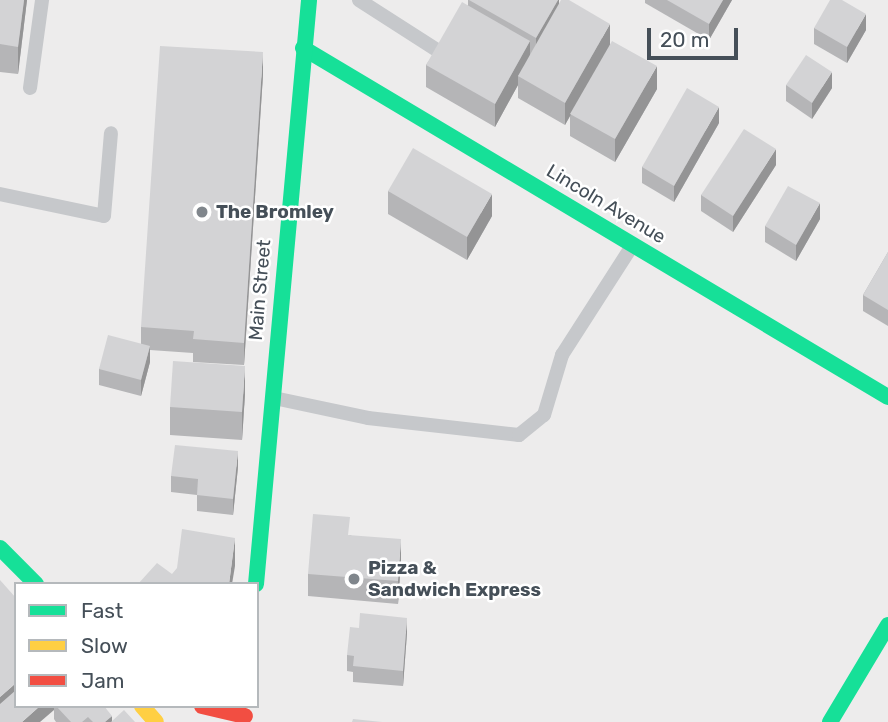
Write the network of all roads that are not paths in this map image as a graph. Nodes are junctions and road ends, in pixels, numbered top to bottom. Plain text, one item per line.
1 (42, 0) edge
2 (309, 0) edge
3 (359, 0) edge
4 (303, 48) junction
5 (437, 50) edge
6 (30, 88) dead end
7 (111, 133) dead end
8 (0, 194) edge
9 (633, 245) junction
10 (272, 397) junction
11 (888, 397) edge
12 (0, 548) edge
13 (34, 582) edge
14 (256, 582) edge
15 (888, 625) edge
16 (144, 708) edge
17 (212, 708) edge
18 (245, 715) edge
19 (156, 722) edge
20 (830, 722) edge

1 - 6 lane
2 - 4 street, Main Street
3 - 5 lane
4 - 9 street, Lincoln Avenue
4 - 10 street, Main Street
7 - 8 lane
9 - 10 lane
9 - 11 street, Lincoln Avenue
10 - 14 street, Main Street
12 - 13 street
15 - 20 street
16 - 19 street
17 - 18 street

